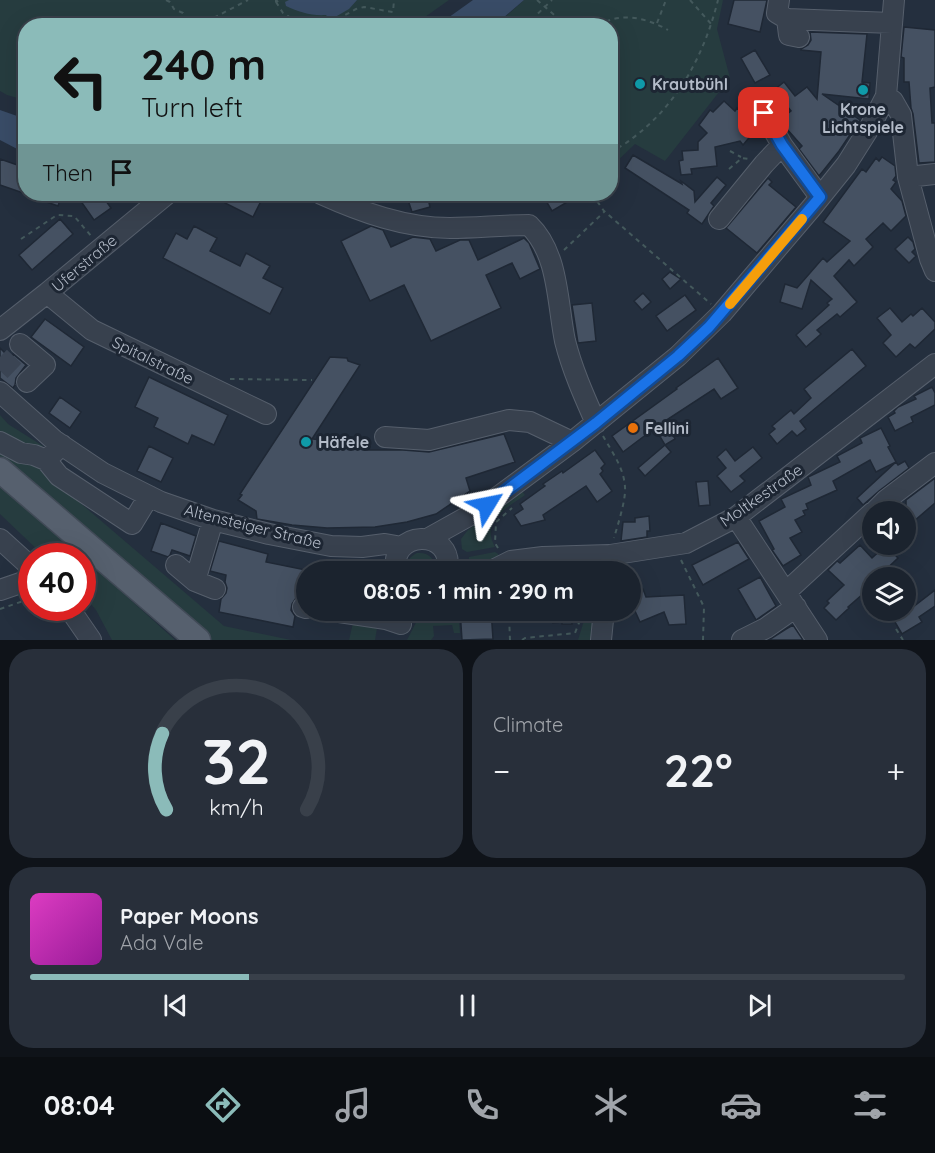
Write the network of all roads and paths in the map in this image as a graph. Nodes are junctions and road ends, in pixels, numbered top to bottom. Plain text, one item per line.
1 (166, 0) edge
2 (248, 0) edge
3 (280, 0) edge
4 (366, 0) edge
5 (394, 0) edge
6 (537, 0) edge
7 (552, 0) edge
8 (666, 0) edge
9 (690, 0) edge
10 (718, 0) edge
11 (779, 0) edge
12 (894, 0) edge
13 (904, 0) edge
14 (276, 1) edge
15 (545, 6) junction
16 (364, 7) junction
17 (186, 18) edge
18 (213, 18) edge
19 (291, 18) edge
20 (340, 18) edge
21 (533, 18) edge
22 (558, 18) edge
23 (618, 19) edge
24 (787, 19) junction
25 (657, 23) junction
26 (892, 23) junction
27 (712, 25) junction
28 (668, 30) dead end
29 (799, 37) dead end
30 (886, 96) junction
31 (764, 113) dead end
32 (782, 145) junction
33 (618, 148) edge
34 (730, 151) dead end
35 (742, 158) dead end
36 (935, 174) edge
37 (908, 177) junction
38 (820, 197) junction
39 (158, 201) edge
40 (338, 201) edge
41 (597, 201) edge
42 (604, 211) junction
43 (719, 219) dead end
44 (21, 239) dead end
45 (101, 248) junction
46 (551, 262) junction
47 (935, 271) edge
48 (47, 293) junction
49 (722, 313) junction
50 (0, 330) edge
51 (20, 344) dead end
52 (935, 364) edge
53 (231, 379) dead end
54 (312, 380) dead end
55 (0, 392) edge
56 (15, 407) junction
57 (266, 414) dead end
58 (596, 423) junction
59 (385, 437) dead end
60 (572, 441) junction
61 (0, 442) edge
62 (62, 446) junction
63 (46, 460) junction
64 (935, 463) edge
65 (0, 470) edge
66 (149, 496) junction
67 (885, 501) edge
68 (518, 503) dead end
69 (474, 513) junction
70 (736, 517) junction
71 (213, 520) junction
72 (862, 525) edge
73 (429, 538) junction
74 (0, 539) edge
75 (673, 544) junction
76 (362, 547) junction
77 (402, 547) junction
78 (444, 551) junction
79 (18, 555) edge
80 (387, 561) edge
81 (397, 561) edge
82 (447, 561) edge
83 (511, 561) joint
84 (587, 561) edge
85 (609, 561) edge
86 (616, 561) edge
87 (176, 565) dead end
88 (195, 581) junction
89 (18, 584) edge
90 (215, 589) dead end
91 (0, 590) edge
92 (791, 600) junction
93 (18, 603) edge
94 (0, 609) edge
95 (78, 621) edge
96 (508, 621) edge
97 (580, 621) edge
98 (603, 621) edge
99 (896, 629) dead end
100 (90, 640) edge
101 (198, 640) edge
102 (510, 640) edge
103 (522, 640) edge
104 (600, 640) edge
105 (703, 640) edge
106 (742, 640) edge
107 (817, 640) edge
108 (903, 640) edge

1 - 17 path
2 - 18 path
3 - 14 path
4 - 16 path
5 - 16 path
6 - 15 path
7 - 15 path
8 - 25 path
9 - 27 path
10 - 27 path
11 - 24 street
12 - 26 street
13 - 26 street
14 - 19 path
15 - 21 path
15 - 22 path
16 - 20 path
23 - 25 path
24 - 26 street
24 - 29 street
25 - 28 path
26 - 30 street
27 - 33 path
30 - 37 street
30 - 38 street
31 - 32 street
32 - 38 street
32 - 43 street
34 - 35 path
36 - 37 street
37 - 47 street
38 - 49 street
39 - 45 street, Uferstraße
40 - 46 street
41 - 42 path
42 - 46 path
42 - 49 path
44 - 45 path
45 - 48 street, Uferstraße
46 - 58 street
48 - 50 street, Uferstraße
48 - 57 street, Spitalstraße
49 - 58 street
51 - 56 street
52 - 70 street, Moltkestraße
53 - 54 path
55 - 56 street, Altensteiger Straße
56 - 62 street, Altensteiger Straße
58 - 60 street
58 - 85 path
59 - 60 street
60 - 69 street
61 - 63 street
62 - 63 street
62 - 66 street, Altensteiger Straße
63 - 66 street
64 - 67 street
65 - 101 main road
66 - 71 street, Altensteiger Straße
68 - 83 path
69 - 73 street
69 - 78 street
70 - 75 street, Moltkestraße
70 - 92 street
71 - 76 street, Altensteiger Straße
71 - 88 street
72 - 92 street
73 - 77 street
73 - 78 street
74 - 79 street
75 - 86 street, Moltkestraße
75 - 105 path
76 - 77 street, Altensteiger Straße
76 - 80 street, Altensteiger Straße
77 - 81 street
78 - 82 street
83 - 84 street, Moltkestraße
87 - 88 street
88 - 90 street
89 - 91 street
92 - 106 street
92 - 107 street
93 - 94 path
95 - 100 street
96 - 102 path
97 - 103 path
98 - 104 street
99 - 108 path

